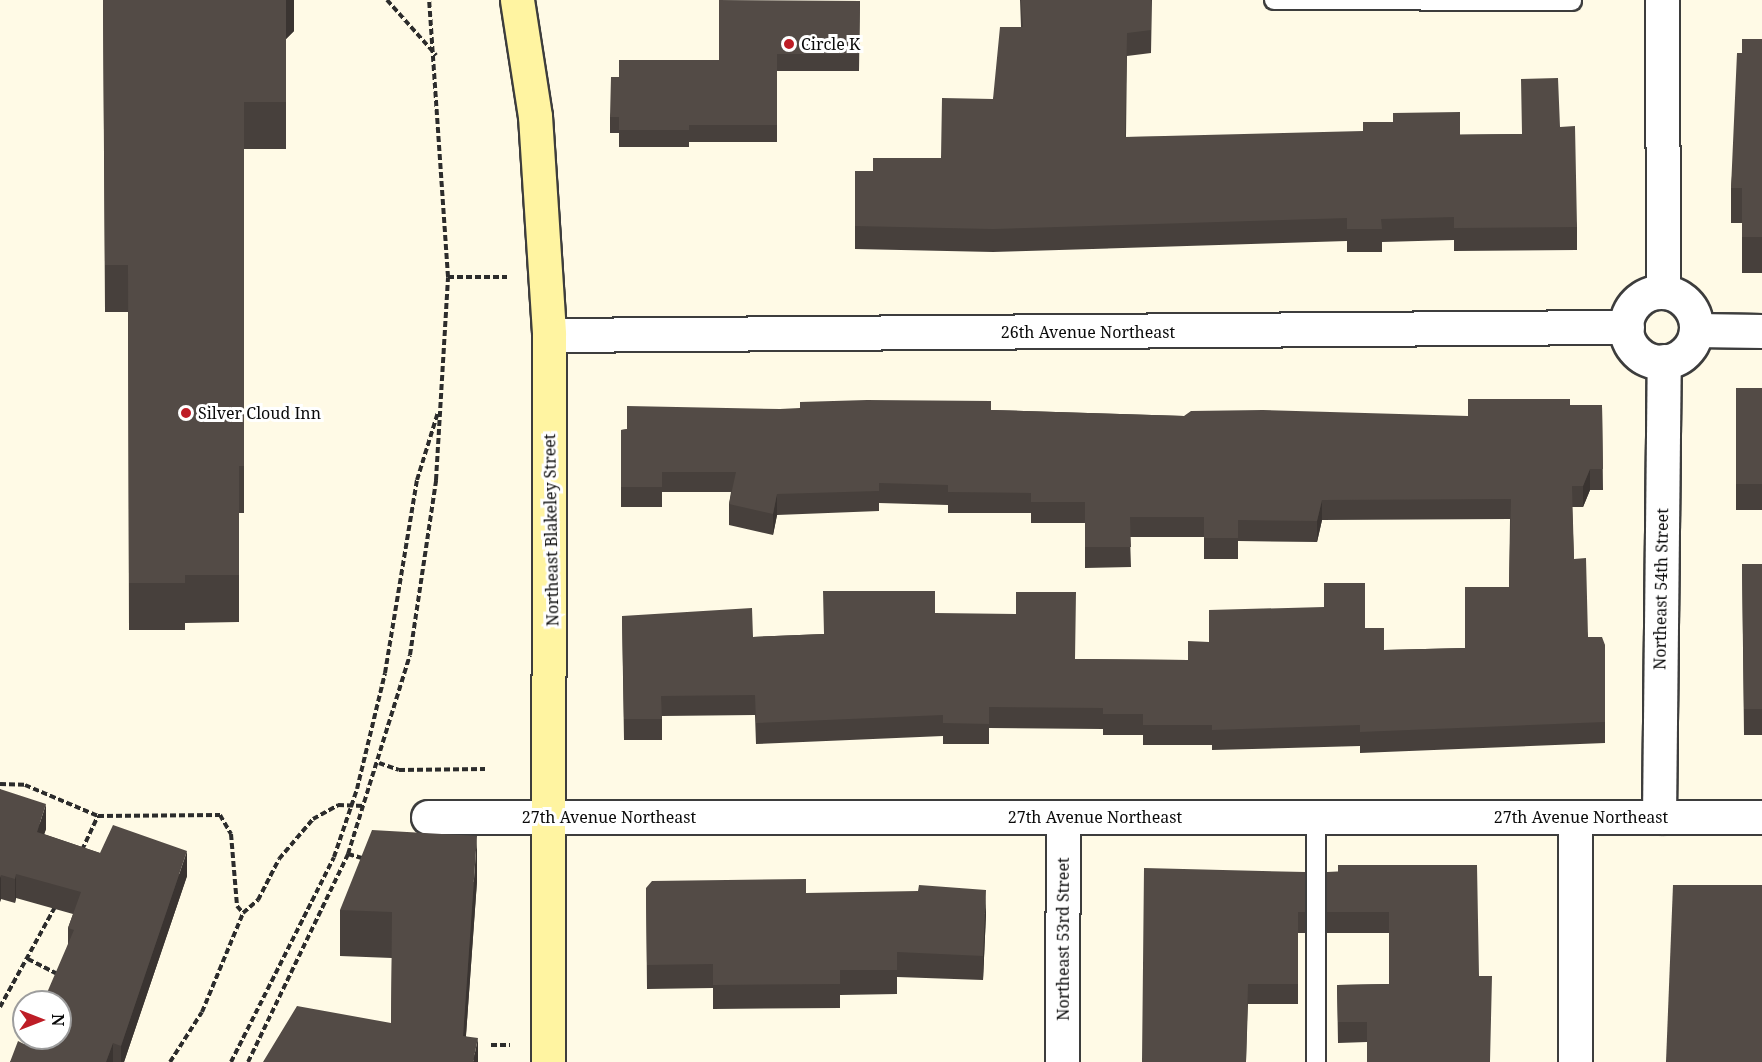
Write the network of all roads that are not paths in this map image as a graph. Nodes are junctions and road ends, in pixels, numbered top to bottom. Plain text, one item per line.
1 (517, 0) edge
2 (1274, 0) edge
3 (1662, 0) edge
4 (1572, 1) edge
5 (1663, 292) junction
6 (1627, 327) junction
7 (1695, 330) junction
8 (1762, 331) edge
9 (549, 335) junction
10 (1664, 361) junction
11 (1659, 816) junction
12 (1063, 817) junction
13 (1316, 817) junction
14 (1575, 817) junction
15 (1762, 817) edge
16 (428, 818) dead end
17 (553, 818) junction
18 (548, 1062) edge
19 (1062, 1062) edge
20 (1316, 1062) edge
21 (1575, 1062) edge

1 - 9 main road, Northeast Blakeley Street
2 - 4 lane
3 - 5 street
5 - 6 street
5 - 7 street
6 - 9 street, 26th Avenue Northeast
6 - 10 street
7 - 8 street
7 - 10 street
9 - 17 main road, Northeast Blakeley Street
10 - 11 street, Northeast 54th Street
11 - 14 street, 27th Avenue Northeast
11 - 15 street, 27th Avenue Northeast
12 - 13 street, 27th Avenue Northeast
12 - 17 street, 27th Avenue Northeast
12 - 19 street, Northeast 53rd Street
13 - 14 street, 27th Avenue Northeast
13 - 20 lane
14 - 21 street
16 - 17 street, 27th Avenue Northeast
17 - 18 main road, Northeast Blakeley Street

